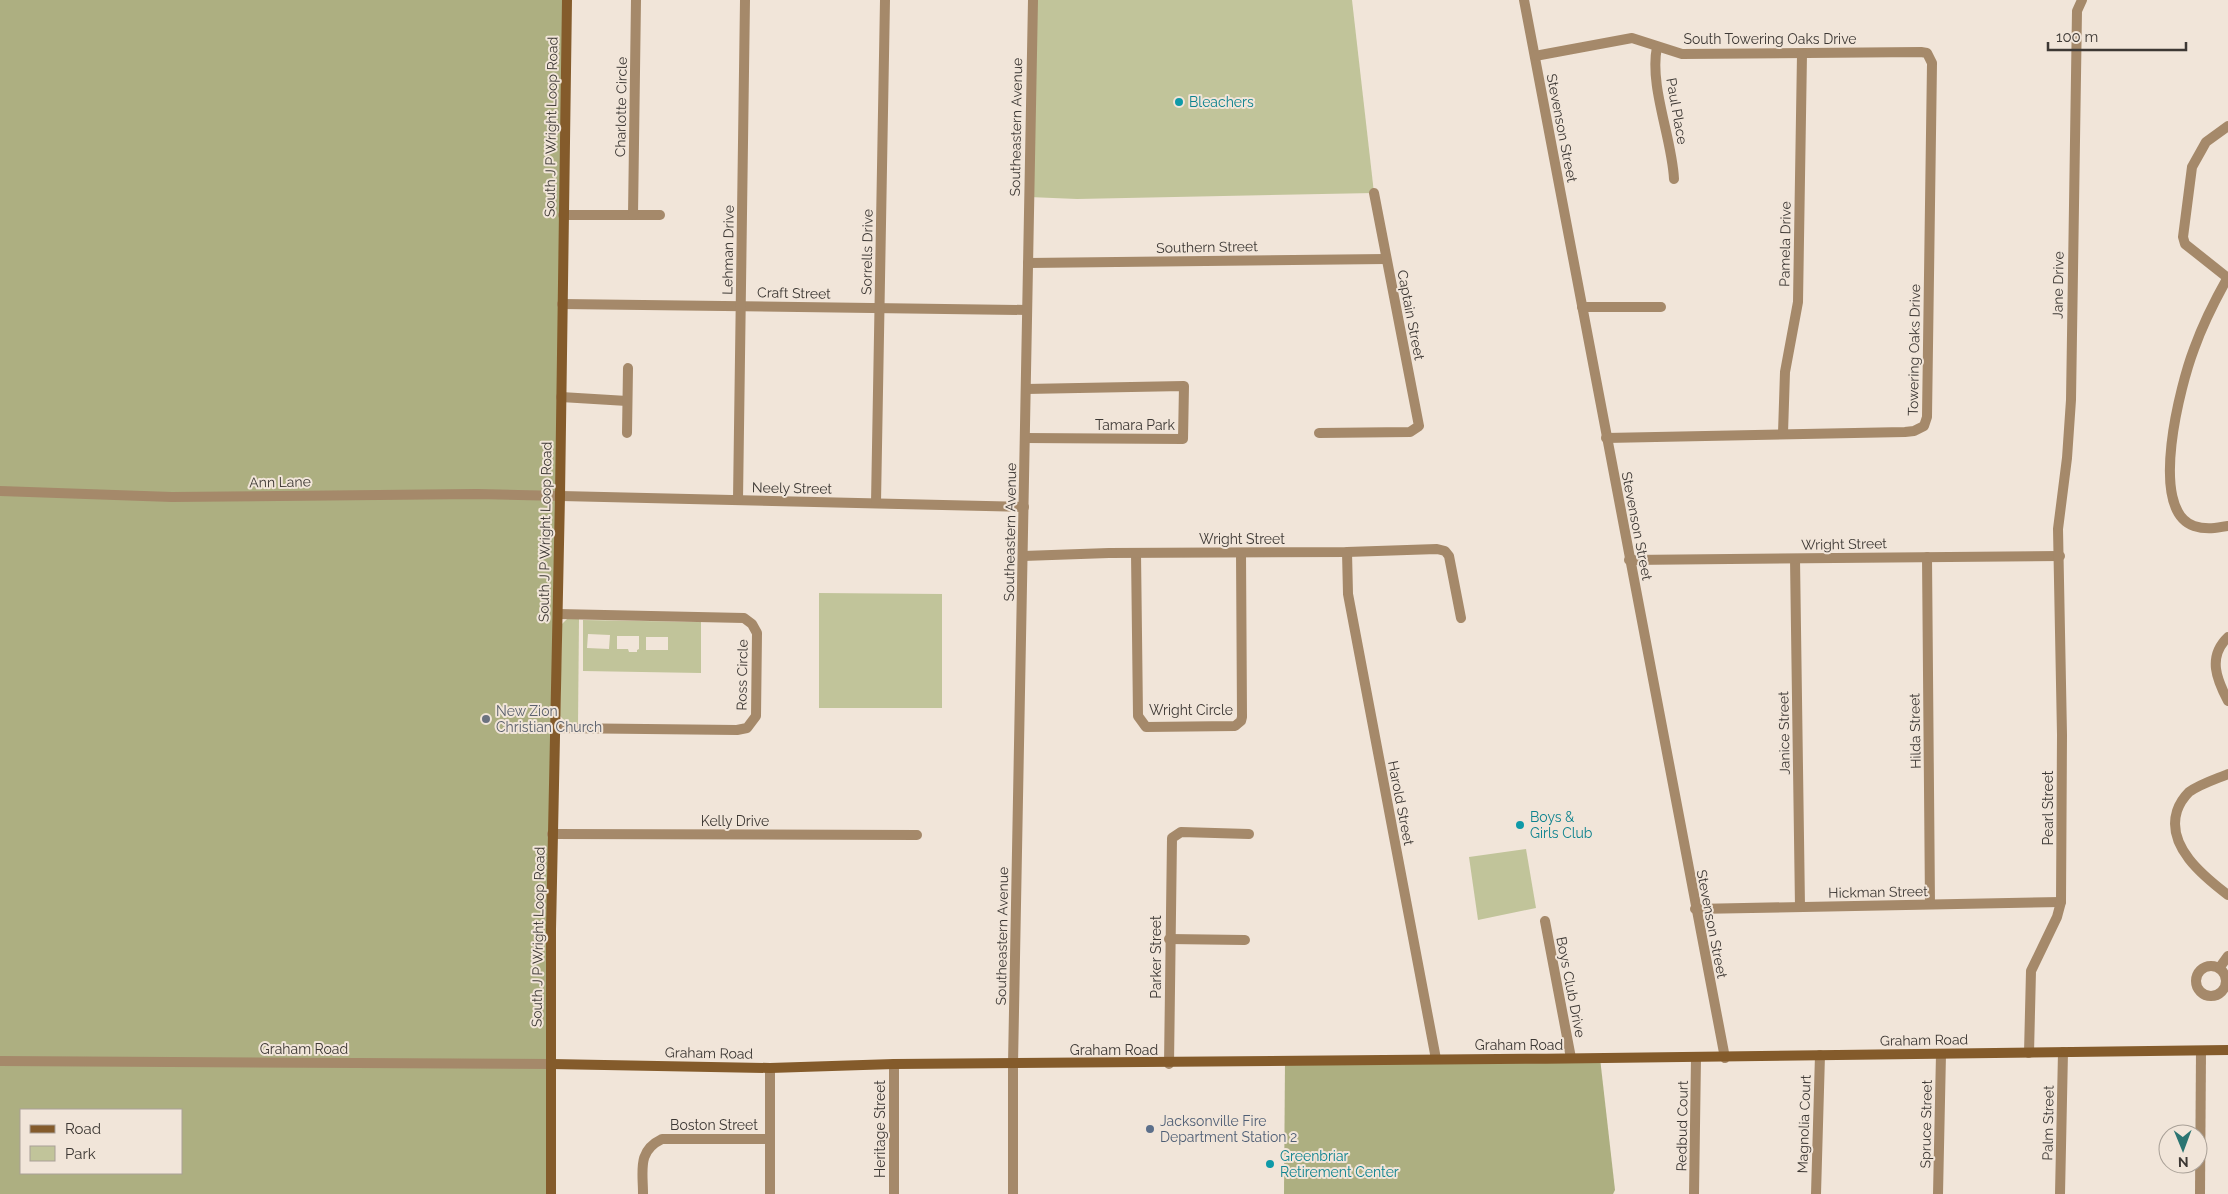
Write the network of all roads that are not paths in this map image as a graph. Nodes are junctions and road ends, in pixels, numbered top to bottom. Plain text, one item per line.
1 (567, 0) edge
2 (636, 0) edge
3 (745, 0) edge
4 (885, 0) edge
5 (1033, 0) edge
6 (1524, 0) edge
7 (2082, 0) edge
8 (1657, 47) junction
9 (1802, 54) junction
10 (1535, 56) junction
11 (1932, 74) joint
12 (2228, 126) edge
13 (1674, 179) dead end
14 (1374, 193) dead end
15 (563, 215) junction
16 (633, 215) junction
17 (660, 215) dead end
18 (1386, 259) junction
19 (1028, 263) junction
20 (2228, 277) edge
21 (562, 304) junction
22 (741, 307) junction
23 (1582, 307) junction
24 (880, 308) junction
25 (1661, 308) dead end
26 (1027, 310) junction
27 (628, 368) dead end
28 (1026, 389) junction
29 (561, 397) junction
30 (627, 401) junction
31 (627, 433) dead end
32 (1783, 433) junction
33 (1319, 434) dead end
34 (1025, 438) junction
35 (1606, 438) junction
36 (0, 491) edge
37 (560, 496) junction
38 (738, 500) junction
39 (876, 504) junction
40 (1024, 507) junction
41 (2228, 526) edge
42 (1347, 552) junction
43 (1136, 553) junction
44 (1241, 553) junction
45 (1023, 556) junction
46 (2060, 556) junction
47 (1927, 557) junction
48 (1795, 559) junction
49 (1630, 560) junction
50 (558, 614) junction
51 (1461, 618) dead end
52 (2228, 638) edge
53 (2228, 701) edge
54 (554, 728) junction
55 (2228, 774) edge
56 (552, 834) junction
57 (1249, 834) dead end
58 (917, 835) dead end
59 (2228, 895) edge
60 (2062, 902) junction
61 (1930, 904) junction
62 (1800, 907) junction
63 (1695, 909) junction
64 (1545, 921) dead end
65 (1169, 939) junction
66 (1245, 940) dead end
67 (2228, 956) edge
68 (2220, 967) dead end
69 (2201, 1050) junction
70 (2228, 1050) edge
71 (2063, 1052) junction
72 (2029, 1053) junction
73 (1941, 1054) junction
74 (1820, 1055) junction
75 (1571, 1058) junction
76 (1696, 1058) junction
77 (1724, 1058) junction
78 (1436, 1059) junction
79 (0, 1060) edge
80 (550, 1064) junction
81 (894, 1064) junction
82 (1013, 1064) junction
83 (1169, 1064) junction
84 (770, 1068) junction
85 (770, 1139) junction
86 (551, 1194) edge
87 (643, 1194) edge
88 (770, 1194) edge
89 (894, 1194) edge
90 (1013, 1194) edge
91 (1694, 1194) edge
92 (1816, 1194) edge
93 (1938, 1194) edge
94 (2060, 1194) edge
95 (2200, 1194) edge

1 - 15 main road, South J P Wright Loop Road
2 - 16 street, Charlotte Circle
3 - 22 street, Lehman Drive
4 - 24 street, Sorrells Drive
5 - 19 street, Southeastern Avenue
6 - 10 street, Stevenson Street
7 - 46 street, Jane Drive
8 - 9 street, South Towering Oaks Drive
8 - 10 street, South Towering Oaks Drive
8 - 13 street, Paul Place
9 - 11 street, South Towering Oaks Drive
9 - 32 street, Pamela Drive
10 - 23 street, Stevenson Street
11 - 32 street, Towering Oaks Drive
12 - 20 street
14 - 18 street, Captain Street
15 - 16 street
15 - 21 main road, South J P Wright Loop Road
16 - 17 street
18 - 19 street, Southern Street
18 - 33 street, Captain Street
19 - 26 street, Southeastern Avenue
20 - 41 street
21 - 22 street, Craft Street
21 - 29 main road, South J P Wright Loop Road
22 - 24 street, Craft Street
22 - 38 street, Lehman Drive
23 - 25 street
23 - 35 street, Stevenson Street
24 - 26 street, Craft Street
24 - 39 street, Sorrells Drive
26 - 28 street, Southeastern Avenue
27 - 30 street
28 - 34 street, Southeastern Avenue
28 - 34 street, Tamara Park
29 - 30 street
29 - 37 main road, South J P Wright Loop Road
30 - 31 street
32 - 35 street, Towering Oaks Drive
34 - 40 street, Southeastern Avenue
35 - 49 street, Stevenson Street
36 - 37 street, Ann Lane
37 - 38 street, Neely Street
37 - 50 main road, South J P Wright Loop Road
38 - 39 street, Neely Street
39 - 40 street, Neely Street
40 - 45 street, Southeastern Avenue
42 - 44 street, Wright Street
42 - 51 street, Wright Street
42 - 78 street, Harold Street
43 - 44 street, Wright Street
43 - 44 street, Wright Circle
43 - 45 street, Wright Street
45 - 82 street, Southeastern Avenue
46 - 47 street, Wright Street
46 - 60 street, Pearl Street
47 - 48 street, Wright Street
47 - 61 street, Hilda Street
48 - 49 street, Wright Street
48 - 62 street, Janice Street
49 - 63 street, Stevenson Street
50 - 54 main road, South J P Wright Loop Road
50 - 54 street, Ross Circle
52 - 53 street
54 - 56 main road, South J P Wright Loop Road
55 - 59 street
56 - 58 street, Kelly Drive
56 - 80 main road, South J P Wright Loop Road
57 - 65 street, Parker Street
60 - 61 street, Hickman Street
60 - 72 street, Pearl Street
61 - 62 street, Hickman Street
62 - 63 street, Hickman Street
63 - 77 street, Stevenson Street
64 - 75 street, Boys Club Drive
65 - 66 street
65 - 83 street, Parker Street
67 - 68 street
69 - 70 main road, Graham Road
69 - 71 main road, Graham Road
69 - 95 street
71 - 72 main road, Graham Road
71 - 94 street, Palm Street
72 - 73 main road, Graham Road
73 - 74 main road, Graham Road
73 - 93 street, Spruce Street
74 - 77 main road, Graham Road
74 - 92 street, Magnolia Court
75 - 76 main road, Graham Road
75 - 78 main road, Graham Road
76 - 77 main road, Graham Road
76 - 91 street, Redbud Court
78 - 83 main road, Graham Road
79 - 80 street, Graham Road
80 - 84 main road, Graham Road
80 - 86 main road, South J P Wright Loop Road
81 - 82 main road, Graham Road
81 - 84 main road, Graham Road
81 - 89 street, Heritage Street
82 - 83 main road, Graham Road
82 - 90 street, Southeastern Avenue
84 - 85 street
85 - 87 street, Boston Street
85 - 88 street

